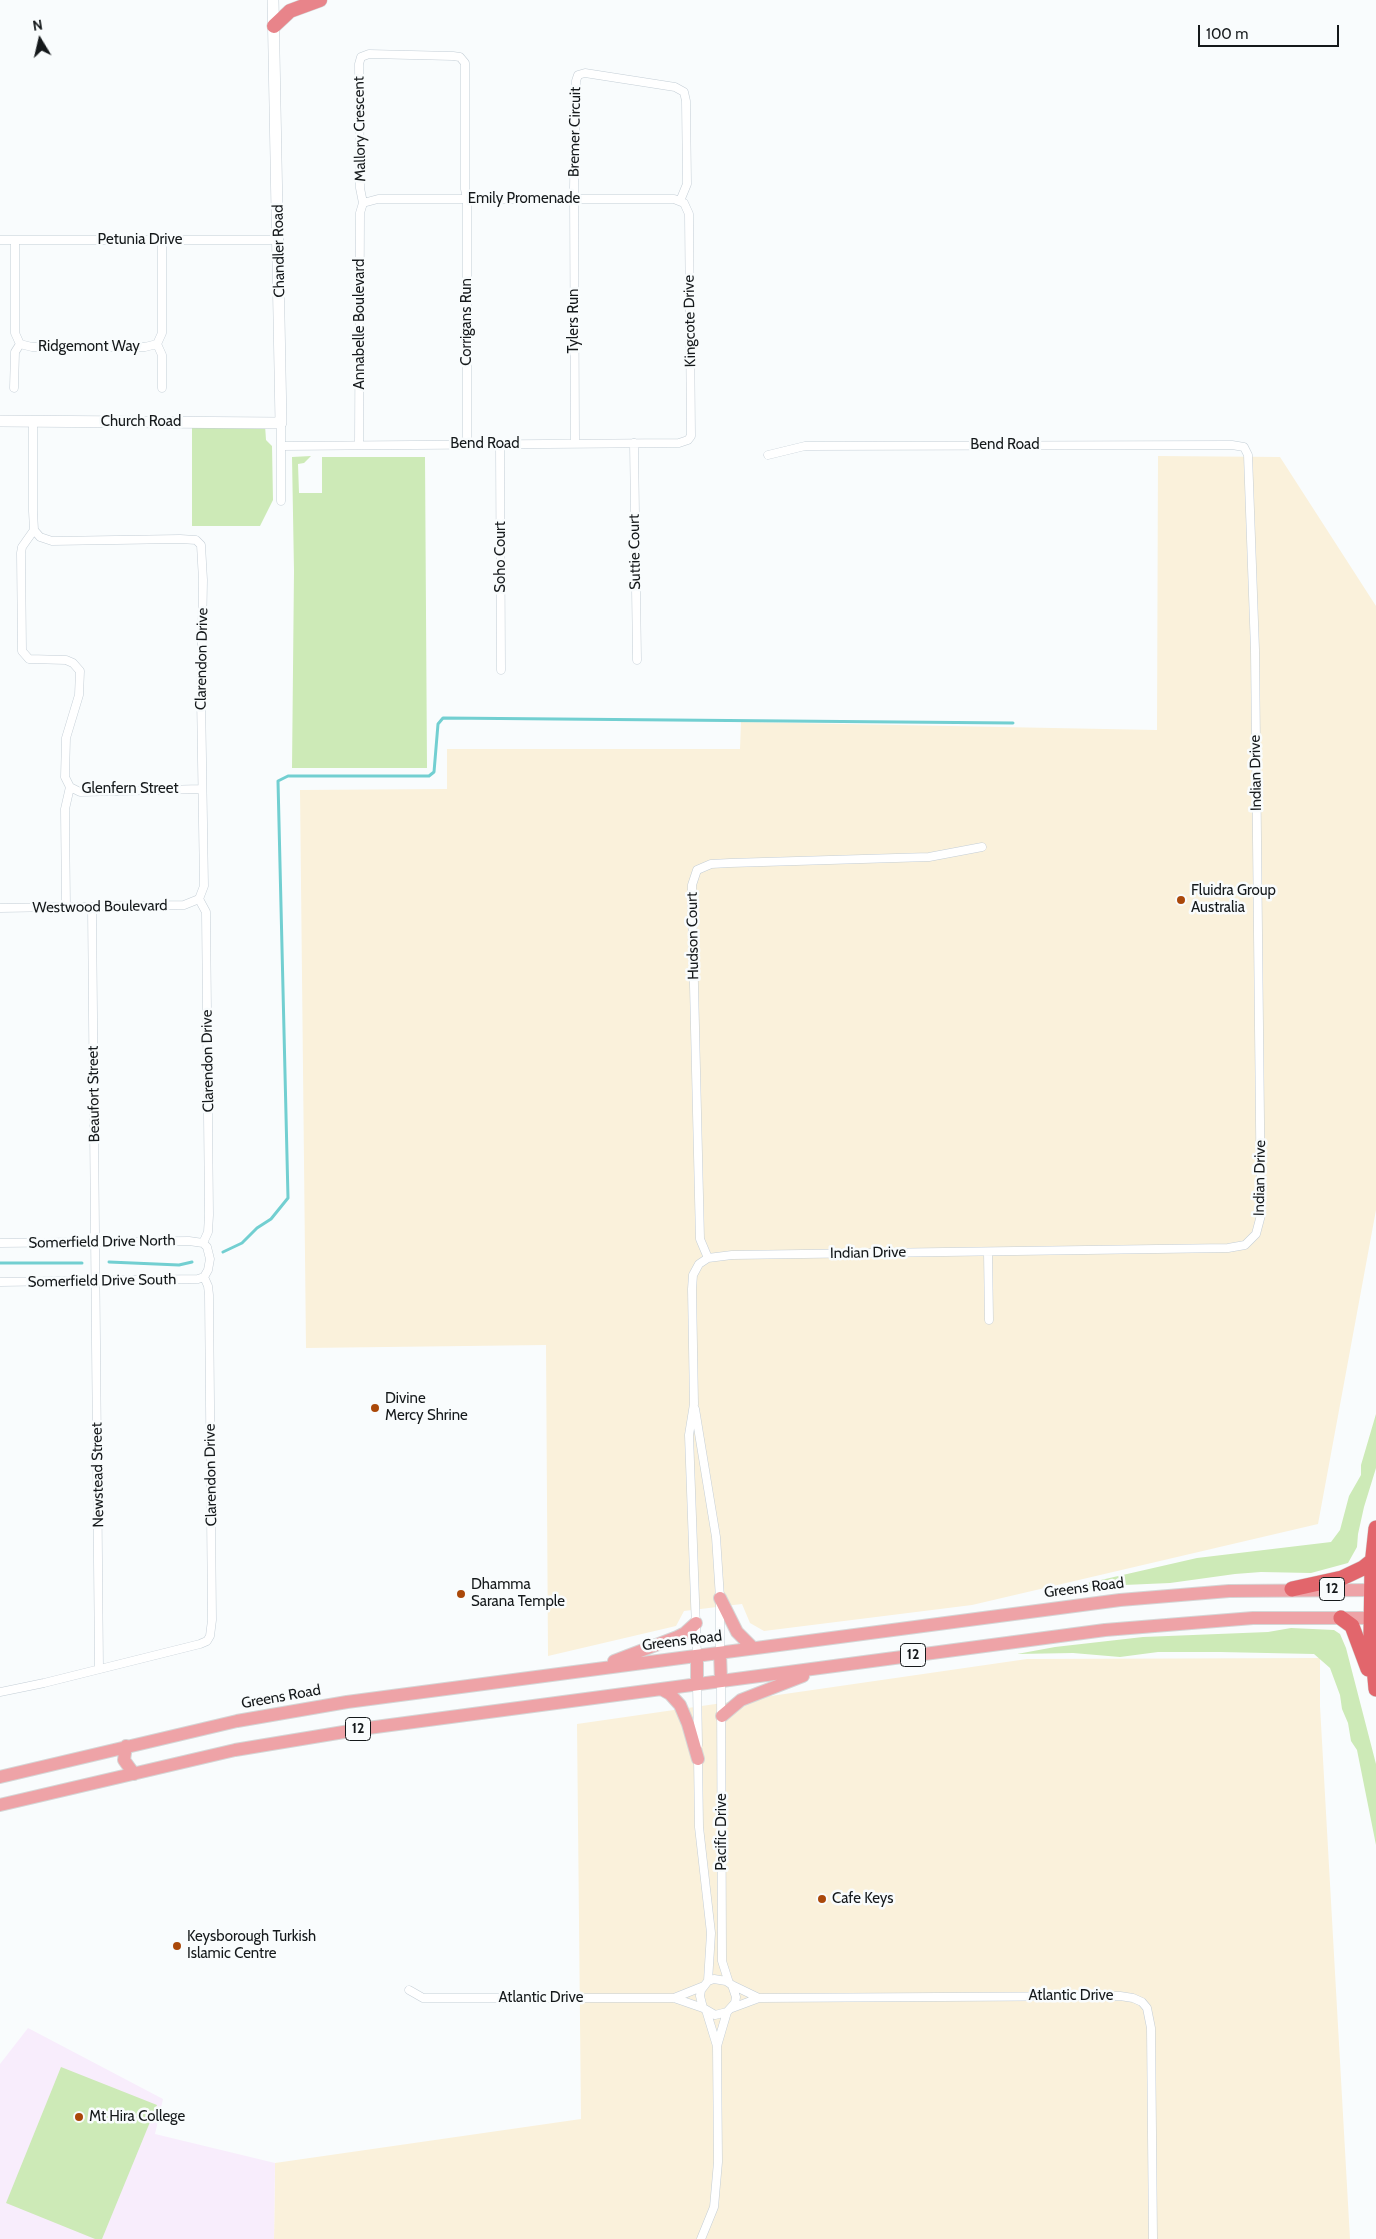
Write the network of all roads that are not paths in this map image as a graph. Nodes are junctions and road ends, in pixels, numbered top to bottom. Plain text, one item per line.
1 (273, 0) edge
2 (320, 0) edge
3 (274, 26) junction
4 (467, 199) junction
5 (574, 199) junction
6 (682, 202) junction
7 (363, 203) junction
8 (0, 240) edge
9 (15, 240) junction
10 (162, 240) junction
11 (279, 240) junction
12 (20, 344) junction
13 (157, 344) junction
14 (14, 388) dead end
15 (162, 388) dead end
16 (0, 421) edge
17 (32, 422) junction
18 (281, 423) junction
19 (688, 440) joint
20 (634, 443) junction
21 (500, 444) junction
22 (575, 444) junction
23 (467, 445) junction
24 (281, 446) junction
25 (359, 446) junction
26 (1244, 447) joint
27 (768, 455) dead end
28 (282, 501) dead end
29 (34, 530) junction
30 (637, 660) dead end
31 (501, 670) dead end
32 (70, 787) junction
33 (202, 789) junction
34 (982, 847) dead end
35 (199, 899) junction
36 (92, 907) junction
37 (0, 908) edge
38 (66, 908) junction
39 (96, 1242) junction
40 (0, 1243) edge
41 (204, 1244) junction
42 (988, 1252) junction
43 (708, 1258) junction
44 (204, 1277) junction
45 (96, 1281) junction
46 (0, 1282) edge
47 (989, 1320) dead end
48 (694, 1404) junction
49 (1376, 1528) edge
50 (1373, 1560) junction
51 (1292, 1589) junction
52 (1374, 1590) edge
53 (720, 1598) junction
54 (1341, 1618) junction
55 (1374, 1618) edge
56 (696, 1623) junction
57 (753, 1648) junction
58 (720, 1653) junction
59 (697, 1656) junction
60 (839, 1665) junction
61 (593, 1669) junction
62 (99, 1670) junction
63 (721, 1681) junction
64 (697, 1684) junction
65 (661, 1689) junction
66 (1376, 1689) edge
67 (0, 1692) edge
68 (1376, 1696) edge
69 (722, 1716) junction
70 (126, 1746) junction
71 (698, 1759) junction
72 (134, 1774) junction
73 (0, 1777) edge
74 (0, 1805) edge
75 (706, 1984) junction
76 (731, 1984) junction
77 (409, 1990) dead end
78 (674, 1998) junction
79 (759, 1998) junction
80 (705, 2009) junction
81 (730, 2010) junction
82 (717, 2046) junction
83 (701, 2239) edge
84 (1153, 2239) edge

1 - 3 main road, Chandler Road
2 - 3 highway
3 - 11 main road, Chandler Road
4 - 5 street, Emily Promenade
4 - 7 street, Emily Promenade
4 - 7 street, Mallory Crescent
4 - 23 street, Corrigans Run
5 - 6 street, Emily Promenade
5 - 6 street, Bremer Circuit
5 - 22 street, Tylers Run
6 - 19 street, Kingcote Drive
7 - 25 street, Annabelle Boulevard
8 - 9 street, Petunia Drive
9 - 10 street, Petunia Drive
9 - 12 street
10 - 11 street, Petunia Drive
10 - 13 street
11 - 18 main road, Chandler Road
12 - 13 street, Ridgemont Way
12 - 14 street
13 - 15 street
16 - 17 main road, Church Road
17 - 18 main road, Church Road
17 - 29 street
18 - 24 street, Chandler Road
19 - 20 street, Bend Road
20 - 22 street, Bend Road
20 - 30 street, Suttie Court
21 - 22 street, Bend Road
21 - 23 street, Bend Road
21 - 31 street, Soho Court
23 - 25 street, Bend Road
24 - 25 street, Bend Road
24 - 28 street, Chandler Road
26 - 27 street, Bend Road
26 - 42 street, Indian Drive
29 - 32 street, Glenfern Street
29 - 33 street, Clarendon Drive
32 - 33 street, Glenfern Street
32 - 38 street
33 - 35 street, Clarendon Drive
34 - 43 street, Hudson Court
35 - 36 street, Westwood Boulevard
35 - 41 street, Clarendon Drive
36 - 38 street, Westwood Boulevard
36 - 39 street, Beaufort Street
37 - 38 street, Westwood Boulevard
39 - 40 street, Somerfield Drive North
39 - 41 street, Somerfield Drive North
39 - 45 street, Beaufort Street
41 - 44 street, Clarendon Drive
42 - 43 street, Indian Drive
42 - 47 street
43 - 48 street
44 - 45 street, Somerfield Drive South
44 - 62 street, Clarendon Drive
45 - 46 street, Somerfield Drive South
45 - 62 street, Newstead Street
48 - 53 street
48 - 56 street
49 - 50 highway
50 - 51 highway
50 - 52 highway
51 - 52 main road, Greens Road / 12
51 - 57 main road, Greens Road / 12
52 - 55 highway
53 - 57 main road
53 - 58 street
54 - 55 main road, 12
54 - 60 main road, 12
54 - 68 highway
55 - 66 highway
56 - 59 street
56 - 61 main road
57 - 58 main road, Greens Road / 12
58 - 59 main road, Greens Road / 12
58 - 63 main road
59 - 61 main road, Greens Road / 12
59 - 64 main road
60 - 63 main road, 12
60 - 69 main road
61 - 70 main road, Greens Road / 12
62 - 67 street, Clarendon Drive
63 - 64 main road, 12
63 - 69 street, Pacific Drive
64 - 65 main road, 12
64 - 71 street, Pacific Drive
65 - 71 main road
65 - 72 main road, 12
69 - 76 street, Pacific Drive
70 - 72 main road
70 - 73 main road, Greens Road / 12
71 - 75 street, Pacific Drive
72 - 74 main road, 12
75 - 76 street
75 - 78 street, Atlantic Drive
75 - 80 street
76 - 79 street, Atlantic Drive
76 - 81 street
77 - 78 street, Atlantic Drive
78 - 80 street, Atlantic Drive
79 - 81 street, Atlantic Drive
79 - 84 street, Atlantic Drive
80 - 81 street
80 - 82 street
81 - 82 street
82 - 83 street

